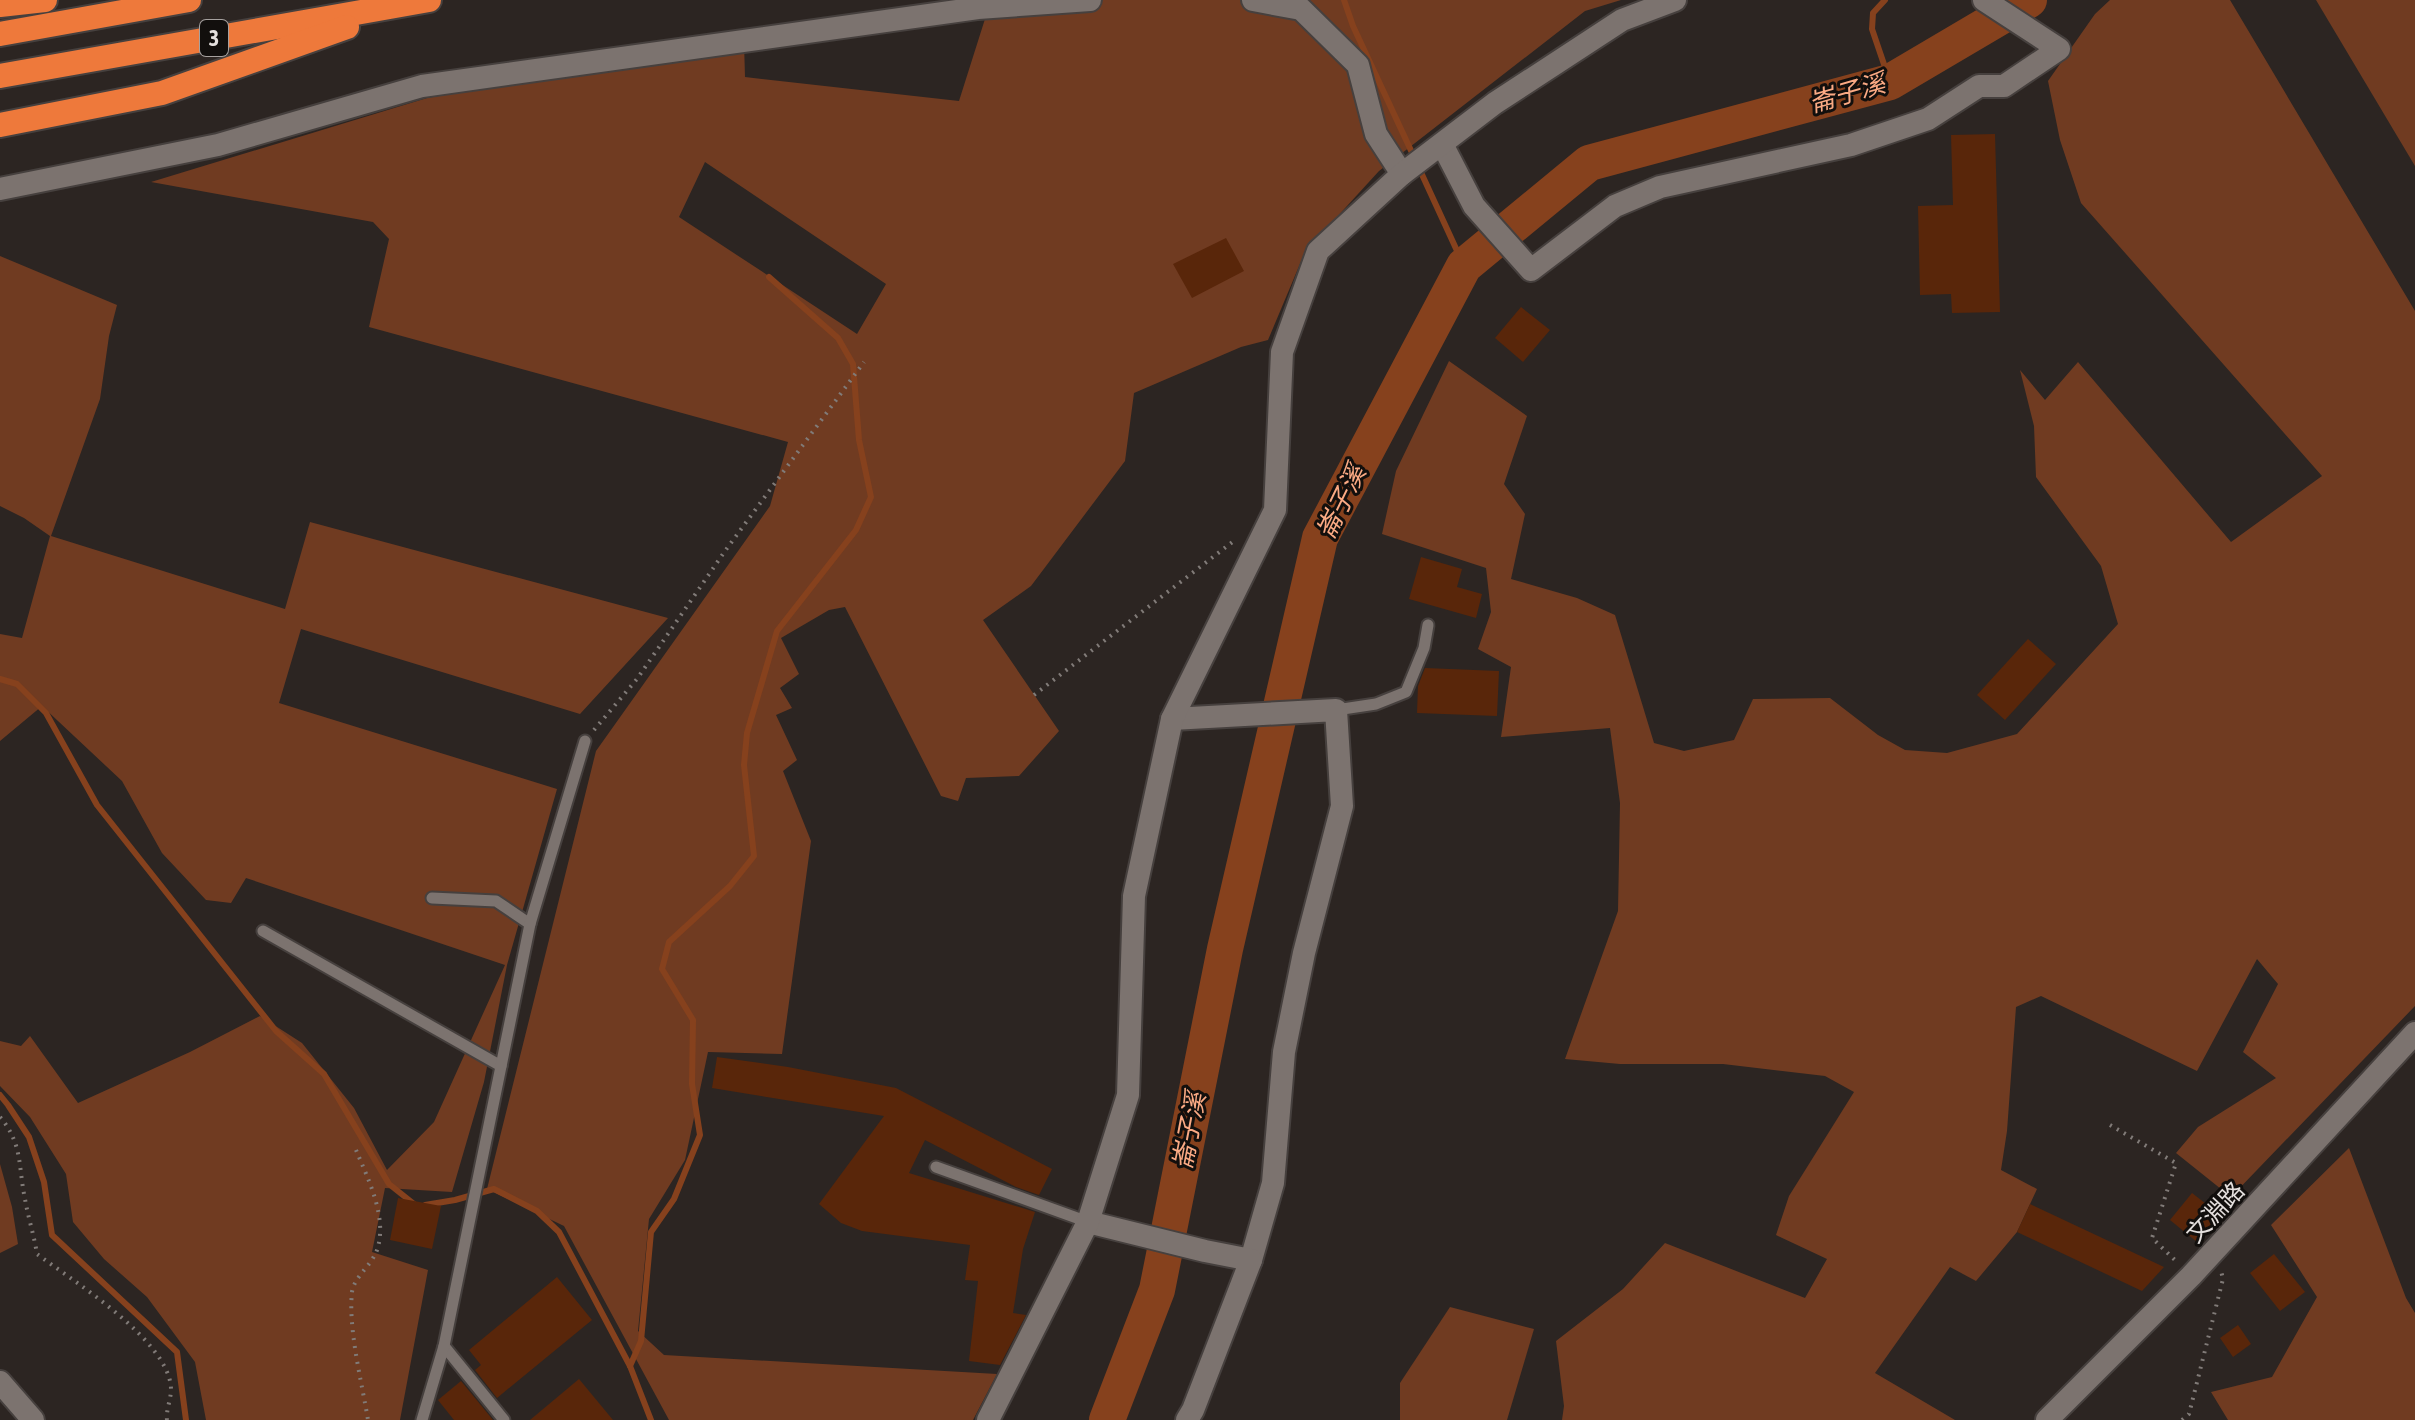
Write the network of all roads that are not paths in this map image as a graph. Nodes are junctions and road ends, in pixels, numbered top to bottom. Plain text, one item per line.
1 (45, 0) edge
2 (189, 0) edge
3 (1090, 0) edge
4 (1253, 0) edge
5 (1675, 0) edge
6 (1984, 0) edge
7 (421, 1) edge
8 (978, 4) edge
9 (0, 5) edge
10 (0, 34) edge
11 (0, 76) edge
12 (0, 125) edge
13 (1442, 144) junction
14 (1402, 174) junction
15 (0, 189) edge
16 (1428, 625) dead end
17 (1336, 710) junction
18 (1172, 719) junction
19 (585, 741) road end
20 (432, 898) dead end
21 (530, 924) junction
22 (263, 931) dead end
23 (2415, 1033) edge
24 (501, 1066) junction
25 (936, 1167) dead end
26 (1088, 1222) junction
27 (1251, 1260) junction
28 (444, 1346) junction
29 (0, 1382) edge
30 (33, 1420) edge
31 (422, 1420) edge
32 (504, 1420) edge
33 (988, 1420) edge
34 (1187, 1420) edge
35 (2047, 1420) edge

1 - 9 highway
2 - 10 highway, 3
3 - 8 street
4 - 14 street
5 - 13 street
6 - 13 street
7 - 11 highway, 3
7 - 12 highway
8 - 15 street
13 - 14 street
14 - 18 street
16 - 17 lane
17 - 18 street
17 - 27 street
18 - 26 street
19 - 21 lane
20 - 21 lane
21 - 24 lane
22 - 24 lane
23 - 35 street, 文淵路
24 - 28 lane
25 - 26 lane
26 - 27 street
26 - 33 street
27 - 34 street
28 - 31 lane
28 - 32 lane
29 - 30 street

